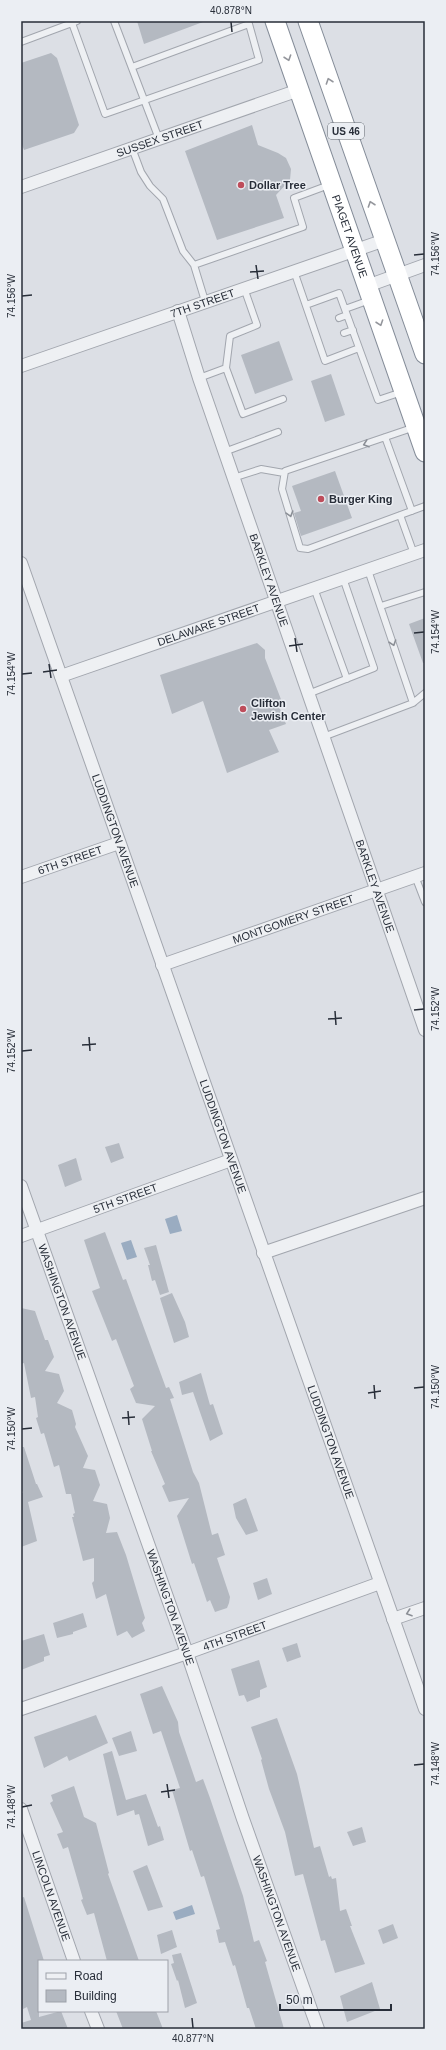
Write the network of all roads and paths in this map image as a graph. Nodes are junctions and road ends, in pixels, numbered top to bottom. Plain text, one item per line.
1 (114, 21) edge
2 (275, 21) edge
3 (308, 21) edge
4 (74, 22) edge
5 (21, 42) edge
6 (132, 66) junction
7 (299, 90) junction
8 (144, 101) junction
9 (159, 139) junction
10 (132, 148) junction
11 (332, 184) junction
12 (21, 187) edge
13 (385, 240) junction
14 (355, 250) junction
15 (194, 265) junction
16 (425, 265) edge
17 (294, 271) junction
18 (397, 275) junction
19 (244, 288) junction
20 (370, 293) junction
21 (205, 301) junction
22 (306, 305) junction
23 (178, 311) junction
24 (346, 312) junction
25 (339, 318) dead end
26 (353, 330) junction
27 (344, 333) dead end
28 (359, 348) junction
29 (425, 354) edge
30 (21, 366) edge
31 (226, 368) junction
32 (199, 378) junction
33 (404, 391) junction
34 (283, 399) dead end
35 (416, 426) junction
36 (278, 432) dead end
37 (385, 437) junction
38 (224, 452) junction
39 (425, 452) edge
40 (284, 473) junction
41 (234, 478) junction
42 (425, 506) edge
43 (412, 511) junction
44 (400, 515) junction
45 (420, 552) edge
46 (21, 564) edge
47 (368, 570) junction
48 (344, 578) junction
49 (314, 588) junction
50 (425, 592) edge
51 (276, 602) junction
52 (381, 606) junction
53 (60, 676) junction
54 (347, 679) junction
55 (425, 693) edge
56 (308, 694) junction
57 (414, 702) junction
58 (323, 737) junction
59 (119, 843) junction
60 (420, 874) edge
61 (21, 877) edge
62 (376, 890) junction
63 (425, 902) edge
64 (162, 965) junction
65 (425, 1030) edge
66 (230, 1160) junction
67 (21, 1186) edge
68 (425, 1198) edge
69 (38, 1230) junction
70 (21, 1236) edge
71 (263, 1253) junction
72 (380, 1583) junction
73 (425, 1608) edge
74 (393, 1619) junction
75 (187, 1653) junction
76 (21, 1709) edge
77 (425, 1709) edge
78 (21, 1809) edge
79 (74, 1960) edge
80 (91, 2012) edge
81 (98, 2029) edge
82 (318, 2029) edge

1 - 6 lane
2 -> 7 highway, PIAGET AVENUE / US 46
13 -> 3 highway, US 46
4 - 5 lane
4 - 8 lane
6 - 8 lane
6 - 8 lane
7 - 9 street, SUSSEX STREET
7 - 11 highway, PIAGET AVENUE / US 46
8 - 9 lane
9 - 10 street, SUSSEX STREET
10 - 12 street, SUSSEX STREET
10 - 15 lane
11 - 14 highway, PIAGET AVENUE / US 46
11 - 15 lane
13 - 14 street, 7TH STREET
13 - 18 highway, US 46
14 - 17 street, 7TH STREET
14 - 20 highway, PIAGET AVENUE / US 46
15 - 21 lane
16 - 18 street
17 - 19 street, 7TH STREET
17 - 22 lane
18 - 20 street
18 - 29 highway, US 46
19 - 21 street, 7TH STREET
19 - 31 lane
20 - 24 lane
20 -> 33 highway, PIAGET AVENUE / US 46
21 - 23 street, 7TH STREET
22 - 24 lane
22 - 28 lane
23 - 30 street, 7TH STREET
23 - 32 street, BARKLEY AVENUE
24 - 25 lane
24 - 26 lane
26 - 27 lane
26 - 28 lane
28 - 33 lane
31 - 32 lane
31 - 34 lane
32 - 38 street, BARKLEY AVENUE
33 - 35 highway, PIAGET AVENUE / US 46
35 - 37 lane
35 - 39 highway, PIAGET AVENUE / US 46
36 - 38 lane
37 -> 40 lane
37 - 43 lane
38 - 41 street, BARKLEY AVENUE
40 - 41 lane
40 -> 44 lane
41 - 51 street, BARKLEY AVENUE
42 - 43 lane
43 - 44 lane
44 - 45 lane
45 - 47 street, DELAWARE STREET
46 - 53 street, LUDDINGTON AVENUE
47 - 48 street, DELAWARE STREET
47 - 52 lane
48 - 49 street, DELAWARE STREET
48 - 54 lane
49 - 51 street, DELAWARE STREET
49 - 54 lane
50 - 52 lane
51 - 53 street, DELAWARE STREET
51 - 56 street, BARKLEY AVENUE
52 -> 57 lane
53 - 59 street, LUDDINGTON AVENUE
54 - 56 lane
55 - 57 lane
56 - 58 street, BARKLEY AVENUE
57 - 58 lane
58 - 62 street, BARKLEY AVENUE
59 - 61 street, 6TH STREET
59 - 64 street, LUDDINGTON AVENUE
60 - 62 street, MONTGOMERY STREET
60 - 63 lane
62 - 64 street, MONTGOMERY STREET
62 - 65 street, BARKLEY AVENUE
64 - 66 street, LUDDINGTON AVENUE
66 - 69 street, 5TH STREET
66 - 71 street, LUDDINGTON AVENUE
67 - 69 street, WASHINGTON AVENUE
68 - 71 street
69 - 70 street, 5TH STREET
69 - 75 street, WASHINGTON AVENUE
71 - 72 street, LUDDINGTON AVENUE
72 - 74 street, LUDDINGTON AVENUE
72 - 75 street, 4TH STREET
73 -> 74 street
74 - 77 street, LUDDINGTON AVENUE
75 - 76 street, 4TH STREET
75 - 82 street, WASHINGTON AVENUE
78 - 79 street, LINCOLN AVENUE
80 - 81 street

